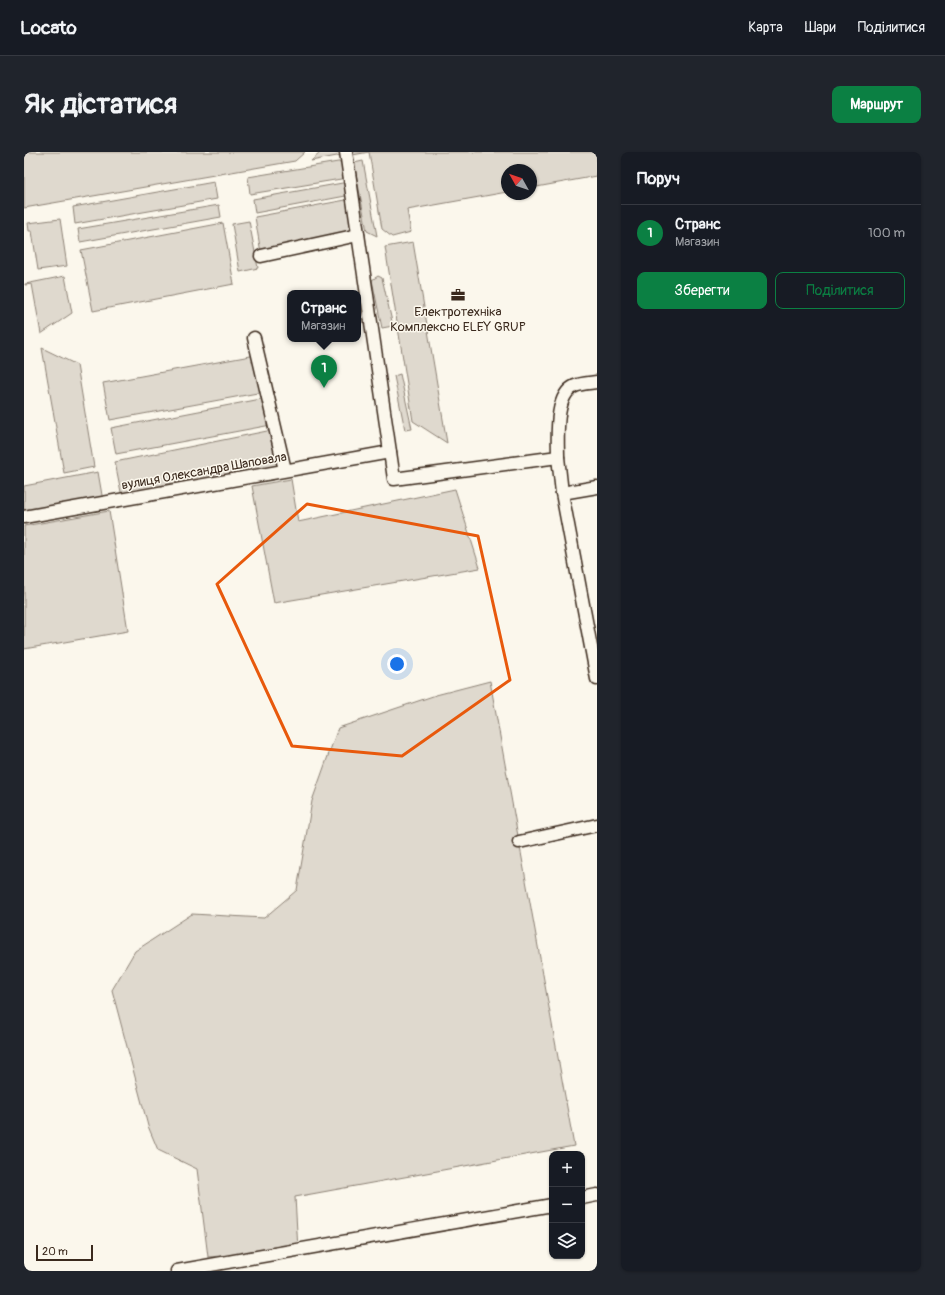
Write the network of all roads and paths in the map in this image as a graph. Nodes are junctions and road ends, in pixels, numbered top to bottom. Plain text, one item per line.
1 (346, 152) edge
2 (358, 235) junction
3 (261, 256) dead end
4 (254, 338) dead end
5 (597, 382) edge
6 (390, 452) junction
7 (558, 457) junction
8 (285, 470) junction
9 (597, 487) edge
10 (562, 493) junction
11 (24, 517) edge
12 (595, 662) edge
13 (597, 679) edge
14 (597, 825) edge
15 (519, 842) dead end
16 (597, 1195) edge
17 (585, 1197) edge
18 (549, 1205) edge
19 (177, 1271) edge

1 - 2 lane
2 - 3 lane
2 - 6 lane
4 - 8 lane
5 - 7 lane
6 - 7 lane
6 - 8 lane, вулиця Олександра Шаповала
7 - 10 lane
8 - 11 lane, вулиця Олександра Шаповала
9 - 10 lane
10 - 12 lane
12 - 13 lane
14 - 15 lane
16 - 17 lane
18 - 19 lane

